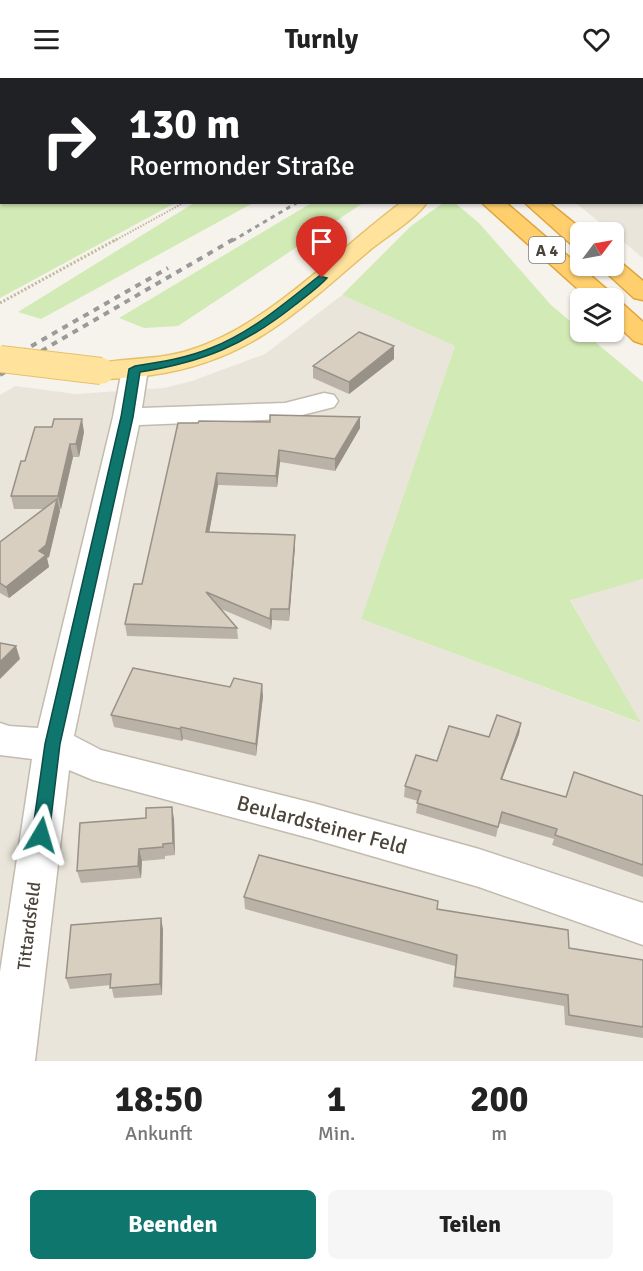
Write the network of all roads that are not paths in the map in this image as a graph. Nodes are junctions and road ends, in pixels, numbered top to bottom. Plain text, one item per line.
1 (414, 204) edge
2 (493, 204) edge
3 (536, 204) edge
4 (570, 232) edge
5 (623, 276) edge
6 (590, 288) edge
7 (643, 293) edge
8 (624, 318) edge
9 (643, 336) edge
10 (0, 359) edge
11 (118, 370) junction
12 (324, 402) dead end
13 (127, 417) junction
14 (0, 739) edge
15 (52, 744) junction
16 (643, 924) edge
17 (11, 1061) edge

1 - 11 main road
2 - 6 highway, A 4
3 - 4 highway, A 4
5 - 7 highway
8 - 9 highway
10 - 11 main road, bridge
11 - 13 street, Tittardsfeld
12 - 13 street
13 - 15 street, Tittardsfeld
14 - 15 street, Beulardsteiner Feld
15 - 16 street, Beulardsteiner Feld
15 - 17 street, Tittardsfeld

